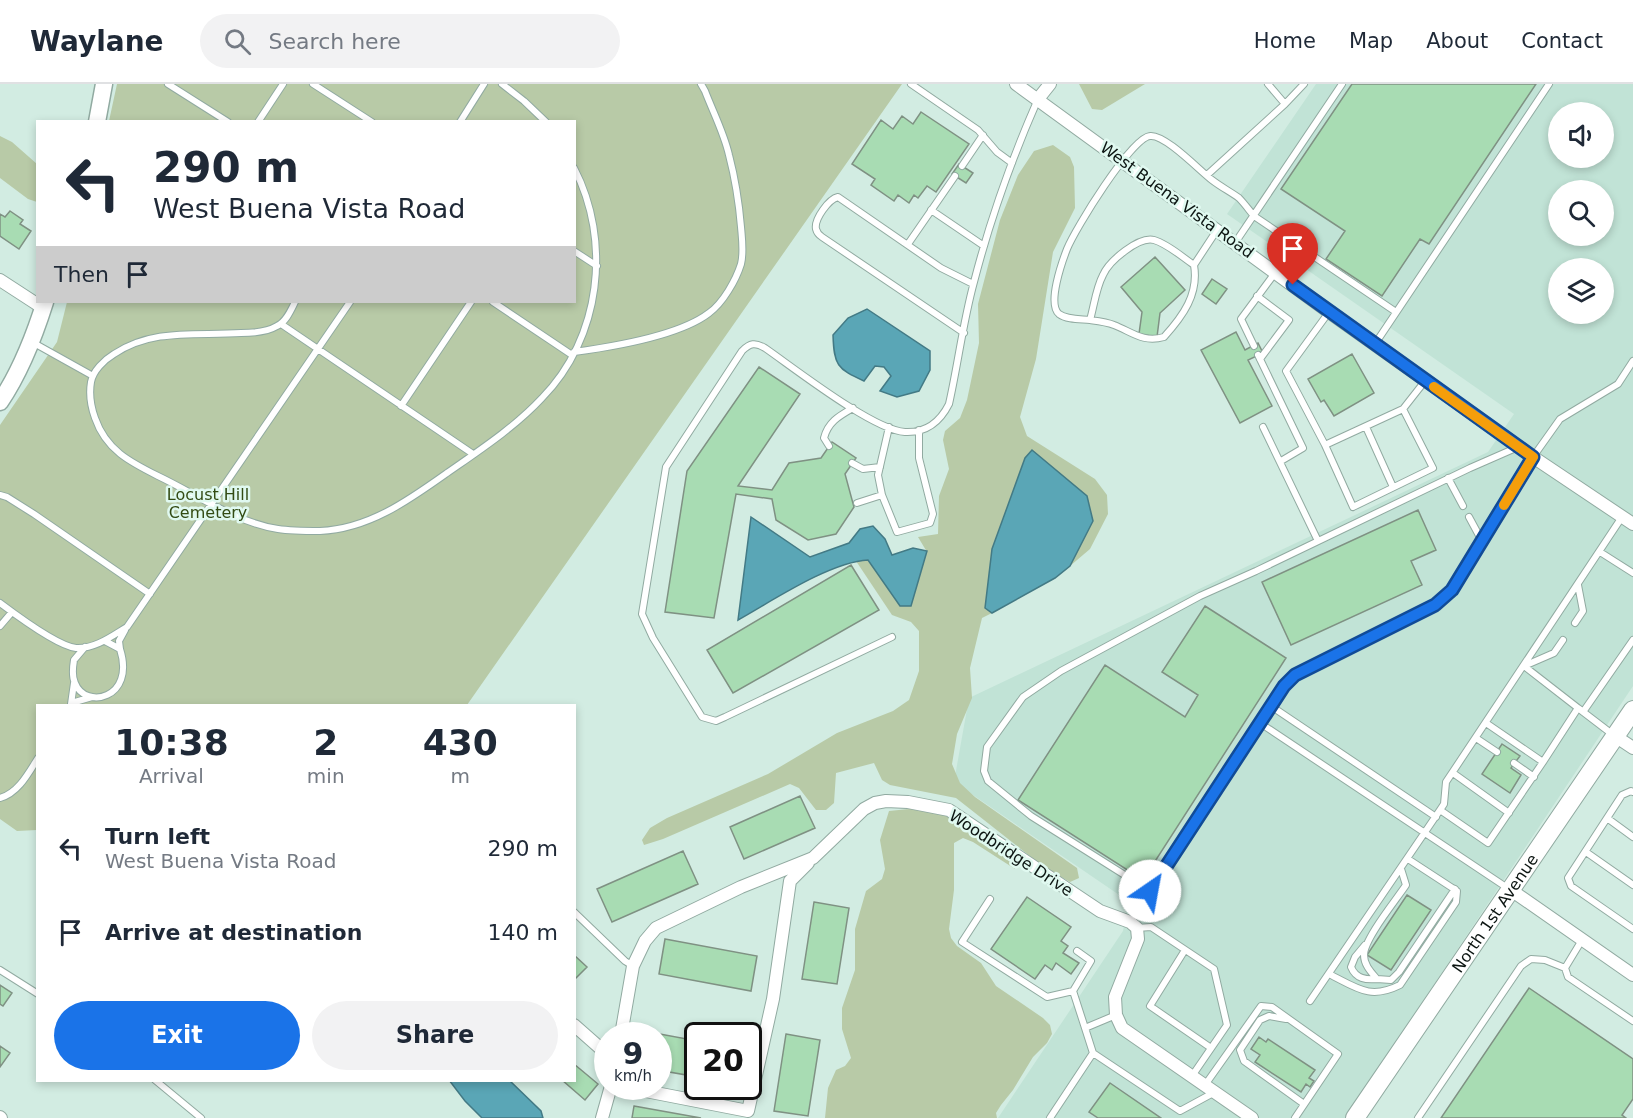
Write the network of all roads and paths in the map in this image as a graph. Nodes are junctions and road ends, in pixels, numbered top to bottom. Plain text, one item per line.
1 (104, 84) edge
2 (168, 84) edge
3 (283, 84) edge
4 (313, 84) edge
5 (484, 84) edge
6 (502, 84) edge
7 (701, 84) edge
8 (911, 84) edge
9 (1016, 84) edge
10 (1050, 84) edge
11 (1268, 84) edge
12 (1304, 84) edge
13 (1342, 84) edge
14 (1549, 84) edge
15 (1038, 99) junction
16 (1285, 104) junction
17 (97, 120) edge
18 (225, 120) edge
19 (259, 120) edge
20 (369, 120) edge
21 (461, 120) edge
22 (544, 120) edge
23 (983, 135) junction
24 (1123, 161) junction
25 (1012, 163) junction
26 (962, 166) dead end
27 (576, 172) edge
28 (955, 176) dead end
29 (1206, 176) junction
30 (931, 210) junction
31 (1254, 216) junction
32 (1217, 230) junction
33 (1235, 243) junction
34 (908, 244) junction
35 (984, 246) junction
36 (576, 252) edge
37 (1194, 265) junction
38 (597, 266) junction
39 (1275, 272) junction
40 (0, 280) edge
41 (973, 284) junction
42 (1257, 296) junction
43 (36, 300) edge
44 (295, 303) edge
45 (349, 303) edge
46 (470, 303) edge
47 (496, 303) edge
48 (44, 305) edge
49 (1329, 312) junction
50 (1396, 312) junction
51 (1090, 320) junction
52 (280, 324) junction
53 (963, 333) junction
54 (32, 342) junction
55 (1375, 345) junction
56 (1254, 346) dead end
57 (317, 349) junction
58 (573, 353) junction
59 (1633, 361) edge
60 (93, 376) junction
61 (1426, 381) junction
62 (0, 402) edge
63 (401, 406) junction
64 (853, 408) junction
65 (1403, 409) junction
66 (1263, 427) dead end
67 (1366, 427) junction
68 (889, 428) junction
69 (919, 430) junction
70 (1325, 445) junction
71 (829, 446) dead end
72 (1519, 447) junction
73 (473, 454) junction
74 (1533, 457) junction
75 (1281, 461) junction
76 (852, 463) dead end
77 (880, 466) junction
78 (1448, 478) junction
79 (1394, 487) junction
80 (0, 495) edge
81 (882, 495) junction
82 (857, 503) dead end
83 (212, 504) junction
84 (1463, 506) dead end
85 (1469, 517) dead end
86 (1628, 520) edge
87 (1318, 541) junction
88 (1482, 541) junction
89 (1600, 552) junction
90 (1633, 573) edge
91 (1578, 585) junction
92 (150, 594) junction
93 (0, 603) edge
94 (12, 612) junction
95 (1575, 623) dead end
96 (0, 626) edge
97 (127, 627) junction
98 (892, 637) dead end
99 (1563, 640) dead end
100 (1633, 640) edge
101 (105, 641) junction
102 (61, 643) junction
103 (85, 647) junction
104 (120, 649) junction
105 (74, 660) junction
106 (1524, 666) junction
107 (74, 683) junction
108 (93, 697) junction
109 (72, 704) edge
110 (73, 704) edge
111 (1271, 706) junction
112 (1581, 710) junction
113 (1633, 710) edge
114 (1260, 723) junction
115 (1486, 723) junction
116 (1615, 736) junction
117 (1476, 738) junction
118 (1633, 748) edge
119 (1497, 752) dead end
120 (36, 761) edge
121 (1544, 762) junction
122 (1514, 763) dead end
123 (1453, 773) junction
124 (1534, 777) junction
125 (1633, 792) edge
126 (0, 798) edge
127 (1440, 810) junction
128 (1509, 813) junction
129 (1436, 818) junction
130 (1607, 818) junction
131 (1425, 833) junction
132 (1633, 837) edge
133 (1586, 852) junction
134 (813, 858) junction
135 (1408, 859) junction
136 (1401, 869) junction
137 (1633, 885) edge
138 (1455, 889) junction
139 (1511, 890) junction
140 (1150, 891) junction
141 (990, 899) dead end
142 (576, 914) edge
143 (1133, 925) junction
144 (1633, 928) edge
145 (1582, 940) junction
146 (1365, 944) junction
147 (1185, 950) junction
148 (1077, 951) dead end
149 (633, 966) junction
150 (1565, 968) junction
151 (0, 970) edge
152 (1329, 974) junction
153 (1633, 975) edge
154 (1377, 979) junction
155 (1073, 991) junction
156 (36, 993) edge
157 (1310, 1001) dead end
158 (1116, 1015) junction
159 (1290, 1020) junction
160 (1633, 1021) edge
161 (623, 1022) edge
162 (576, 1027) edge
163 (1085, 1028) junction
164 (594, 1043) edge
165 (1211, 1048) junction
166 (1093, 1053) junction
167 (1191, 1076) junction
168 (157, 1082) edge
169 (1210, 1089) junction
170 (672, 1098) edge
171 (608, 1100) edge
172 (1304, 1104) junction
173 (1180, 1111) junction
174 (747, 1115) edge
175 (201, 1118) edge
176 (603, 1118) edge
177 (1050, 1118) edge
178 (1176, 1118) edge
179 (1252, 1118) edge
180 (1295, 1118) edge
181 (1355, 1118) edge
182 (1418, 1118) edge

1 - 17 main road
2 - 18 lane
3 - 19 lane
4 - 20 lane
5 - 21 lane
6 - 22 lane
7 - 58 lane
8 - 23 lane
9 - 15 street, West Buena Vista Road
10 - 15 street
11 - 16 lane
12 - 16 lane
13 - 31 lane
14 - 50 lane
15 - 24 street, West Buena Vista Road
15 - 25 lane
16 - 29 lane
23 - 25 lane
23 - 26 lane
24 - 29 lane
24 - 32 street, West Buena Vista Road
24 - 51 lane
25 - 35 lane
27 - 38 lane
28 - 30 lane
29 - 31 lane
30 - 34 lane
30 - 35 lane
31 - 33 lane
31 - 50 lane
32 - 33 street, West Buena Vista Road
32 - 37 lane
33 - 39 street, West Buena Vista Road
34 - 41 lane
34 - 53 lane
35 - 41 lane
36 - 38 lane
37 - 51 lane
37 - 51 lane
38 - 58 lane
39 - 42 lane
39 - 49 street, West Buena Vista Road
40 - 43 street
41 - 53 lane
42 - 56 lane
42 - 75 lane
44 - 52 lane
45 - 57 lane
46 - 63 lane
47 - 58 lane
48 - 54 main road
49 - 55 street, West Buena Vista Road
49 - 70 lane
50 - 55 lane
52 - 57 lane
52 - 60 lane
53 - 69 lane
54 - 60 lane
54 - 62 main road
55 - 61 street, West Buena Vista Road
57 - 63 lane
57 - 83 lane
58 - 73 lane
59 - 74 lane
60 - 83 lane
61 - 65 lane
61 - 72 street, West Buena Vista Road
63 - 73 lane
64 - 68 lane
64 - 71 lane
64 - 98 lane
65 - 67 lane
65 - 79 lane
66 - 75 lane
67 - 70 lane
67 - 79 lane
68 - 69 lane
68 - 77 lane
69 - 81 lane
70 - 79 lane
72 - 74 street, West Buena Vista Road
72 - 78 lane
73 - 83 lane
74 - 86 street, West Buena Vista Road
74 - 88 lane
75 - 87 lane
76 - 77 lane
77 - 81 lane
78 - 84 lane
78 - 87 lane
80 - 92 lane
81 - 82 lane
83 - 92 lane
85 - 88 lane
86 - 89 lane
87 - 140 lane
88 - 111 lane
89 - 90 lane
89 - 91 lane
91 - 95 lane
91 - 106 lane
92 - 97 lane
93 - 94 lane
94 - 96 lane
94 - 102 lane
97 - 101 lane
97 - 104 lane
99 - 106 lane
100 - 112 lane
101 - 103 lane
101 - 104 lane
102 - 103 lane
102 - 105 lane
103 - 105 lane
104 - 108 lane
105 - 107 lane
106 - 112 lane
106 - 115 lane
107 - 108 lane
107 - 109 lane
108 - 110 lane
111 - 114 lane
111 - 129 lane
112 - 116 lane
112 - 121 lane
113 - 116 main road, North 1st Avenue
114 - 131 lane
114 - 140 lane
115 - 117 lane
115 - 121 lane
116 - 118 street
116 - 139 main road, North 1st Avenue
117 - 119 lane
117 - 123 lane
120 - 126 lane
121 - 124 lane
122 - 124 lane
123 - 127 lane
123 - 128 lane
124 - 128 lane
125 - 130 lane
127 - 128 lane
127 - 129 lane
129 - 131 lane
130 - 132 lane
130 - 133 lane
131 - 135 lane
131 - 139 lane
133 - 137 lane
133 - 144 lane
134 - 143 street, Woodbridge Drive
134 - 149 street, Woodbridge Drive
134 - 174 street
135 - 136 lane
135 - 138 lane
136 - 146 lane
136 - 152 lane
138 - 152 lane
138 - 154 lane
139 - 145 street
139 - 181 main road, North 1st Avenue
140 - 143 lane
141 - 155 lane
142 - 149 lane
143 - 147 lane
143 - 158 street
145 - 150 lane
145 - 153 street
146 - 154 lane
146 - 154 lane
147 - 165 lane
147 - 165 lane
148 - 155 lane
149 - 161 street, Woodbridge Drive
150 - 160 lane
150 - 182 lane
151 - 156 lane
152 - 157 lane
155 - 163 lane
158 - 163 lane
158 - 167 street
159 - 169 lane
159 - 172 lane
159 - 172 lane
162 - 164 street
163 - 166 lane
165 - 167 lane
166 - 173 lane
166 - 177 lane
167 - 169 street
168 - 175 lane
169 - 173 lane
169 - 179 street
170 - 174 street
171 - 176 street
172 - 180 lane
173 - 178 lane

